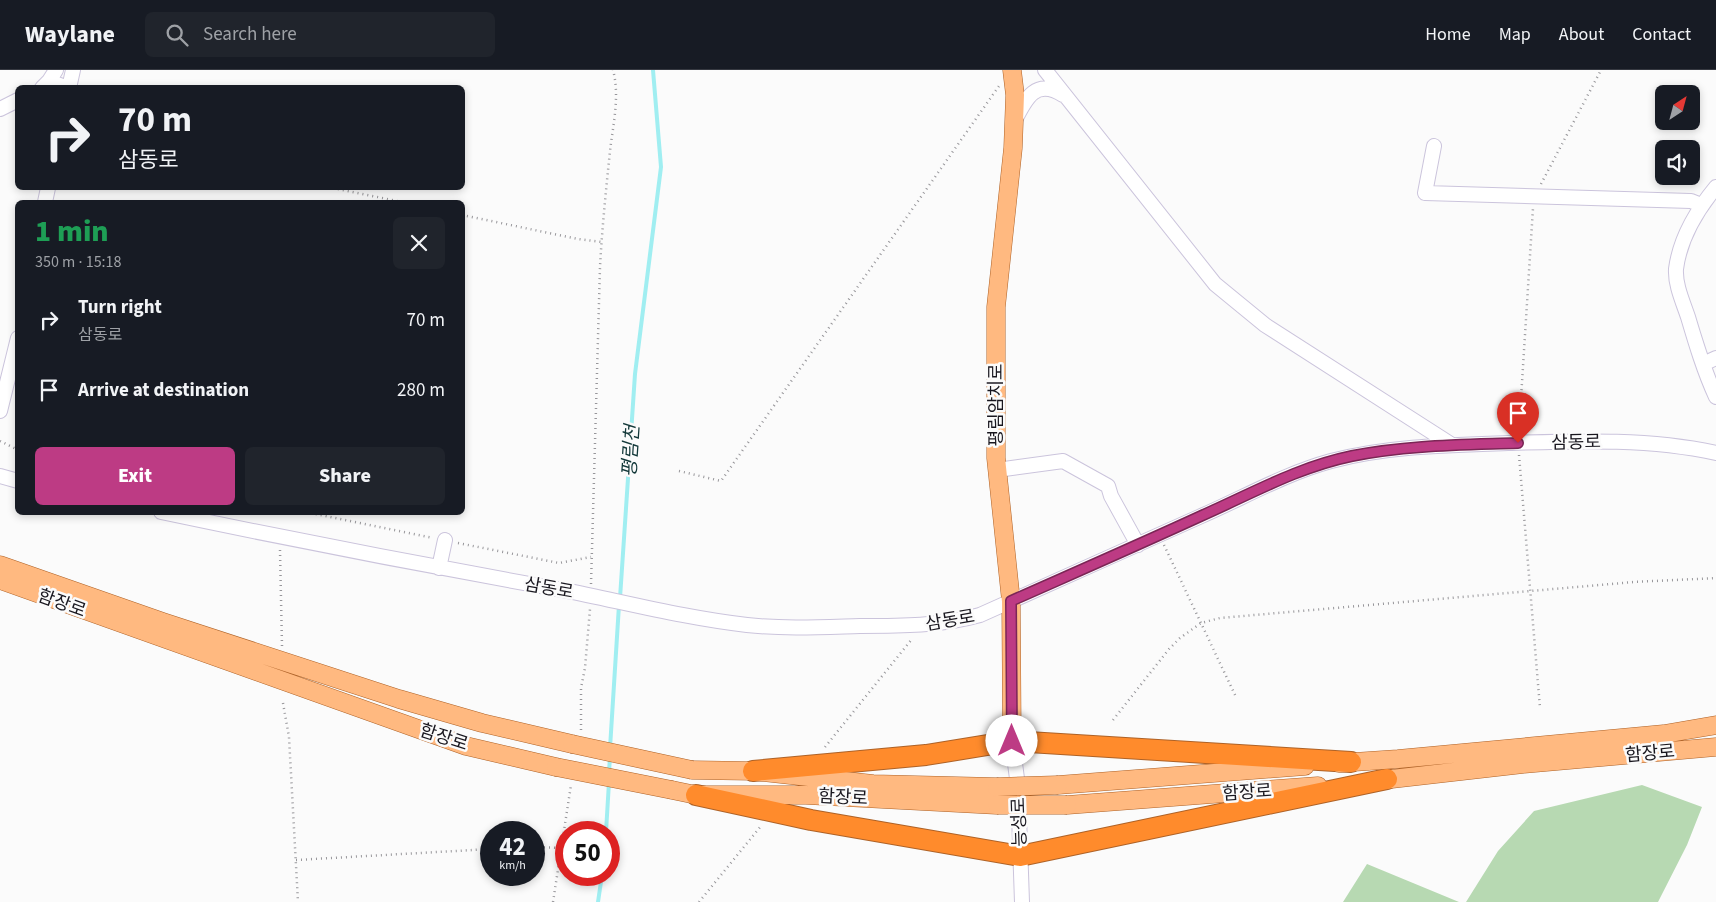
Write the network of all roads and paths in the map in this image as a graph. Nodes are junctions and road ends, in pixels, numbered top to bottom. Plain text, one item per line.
1 (73, 70) edge
2 (613, 70) edge
3 (1045, 70) edge
4 (1601, 70) edge
5 (1013, 74) edge
6 (49, 79) edge
7 (62, 85) edge
8 (69, 85) edge
9 (1067, 98) junction
10 (15, 102) edge
11 (0, 109) edge
12 (1014, 123) junction
13 (1434, 146) dead end
14 (1716, 187) edge
15 (343, 190) edge
16 (1536, 196) junction
17 (392, 200) edge
18 (1701, 205) junction
19 (465, 216) edge
20 (602, 242) junction
21 (15, 350) edge
22 (1716, 358) edge
23 (1703, 364) junction
24 (1716, 397) edge
25 (0, 410) edge
26 (0, 442) edge
27 (1518, 443) junction
28 (1452, 445) junction
29 (15, 449) edge
30 (1716, 453) edge
31 (997, 470) junction
32 (679, 471) dead end
33 (0, 476) edge
34 (15, 480) edge
35 (176, 515) edge
36 (1159, 535) junction
37 (280, 536) junction
38 (445, 540) dead end
39 (1138, 544) junction
40 (0, 565) edge
41 (440, 568) junction
42 (1716, 578) edge
43 (0, 580) edge
44 (1530, 591) junction
45 (594, 597) junction
46 (1011, 601) junction
47 (1201, 623) junction
48 (917, 626) junction
49 (282, 650) dead end
50 (1236, 697) dead end
51 (283, 703) dead end
52 (1540, 708) dead end
53 (1113, 720) dead end
54 (1716, 725) edge
55 (576, 738) junction
56 (1012, 741) junction
57 (1716, 747) edge
58 (822, 750) dead end
59 (1351, 762) junction
60 (753, 771) junction
61 (572, 777) dead end
62 (1388, 780) junction
63 (696, 795) junction
64 (565, 821) edge
65 (761, 826) dead end
66 (480, 850) edge
67 (1020, 856) junction
68 (296, 860) junction
69 (555, 886) edge
70 (298, 902) edge
71 (553, 902) edge
72 (699, 902) edge
73 (1022, 902) edge

1 - 8 street
2 - 20 path
3 - 9 street
4 - 16 path
5 - 12 main road, 평림암치로
5 - 32 path
6 - 7 street
9 - 12 street
9 - 28 street
10 - 11 street
12 - 31 main road, 평림암치로
13 - 16 street
14 - 18 street
15 - 17 path
16 - 18 street
16 - 27 path
18 - 23 street
19 - 20 path
20 - 45 path
21 - 25 street
22 - 23 street
23 - 24 street
26 - 29 path
27 - 28 street, 삼동로
27 - 30 street, 삼동로
27 - 44 path
28 - 36 street, 삼동로
31 - 39 street
31 - 46 main road, 평림암치로
33 - 34 street
35 - 37 street, 삼동로
36 - 39 street, 삼동로
36 - 47 path
37 - 41 street, 삼동로
37 - 49 path
38 - 41 street
39 - 46 street, 삼동로
40 - 55 main road, 함장로
41 - 45 street, 삼동로
42 - 44 path
43 - 63 main road, 함장로, bridge
44 - 47 path
44 - 52 path
45 - 48 street, 삼동로
45 - 55 path
46 - 48 street, 삼동로
46 - 56 main road, 평림암치로
47 - 50 path
47 - 53 path
48 - 58 path
51 - 68 path
54 - 59 main road, 함장로
55 - 60 main road, 함장로, bridge
56 - 59 highway
56 - 60 highway
56 - 67 street, 능성로
57 - 62 main road, 함장로
59 - 60 main road, 함장로, bridge
61 - 64 path
62 - 63 main road, 함장로, bridge
62 - 67 highway
63 - 67 highway
65 - 72 path
66 - 68 path
67 - 73 street, 능성로
68 - 70 path
69 - 71 path

